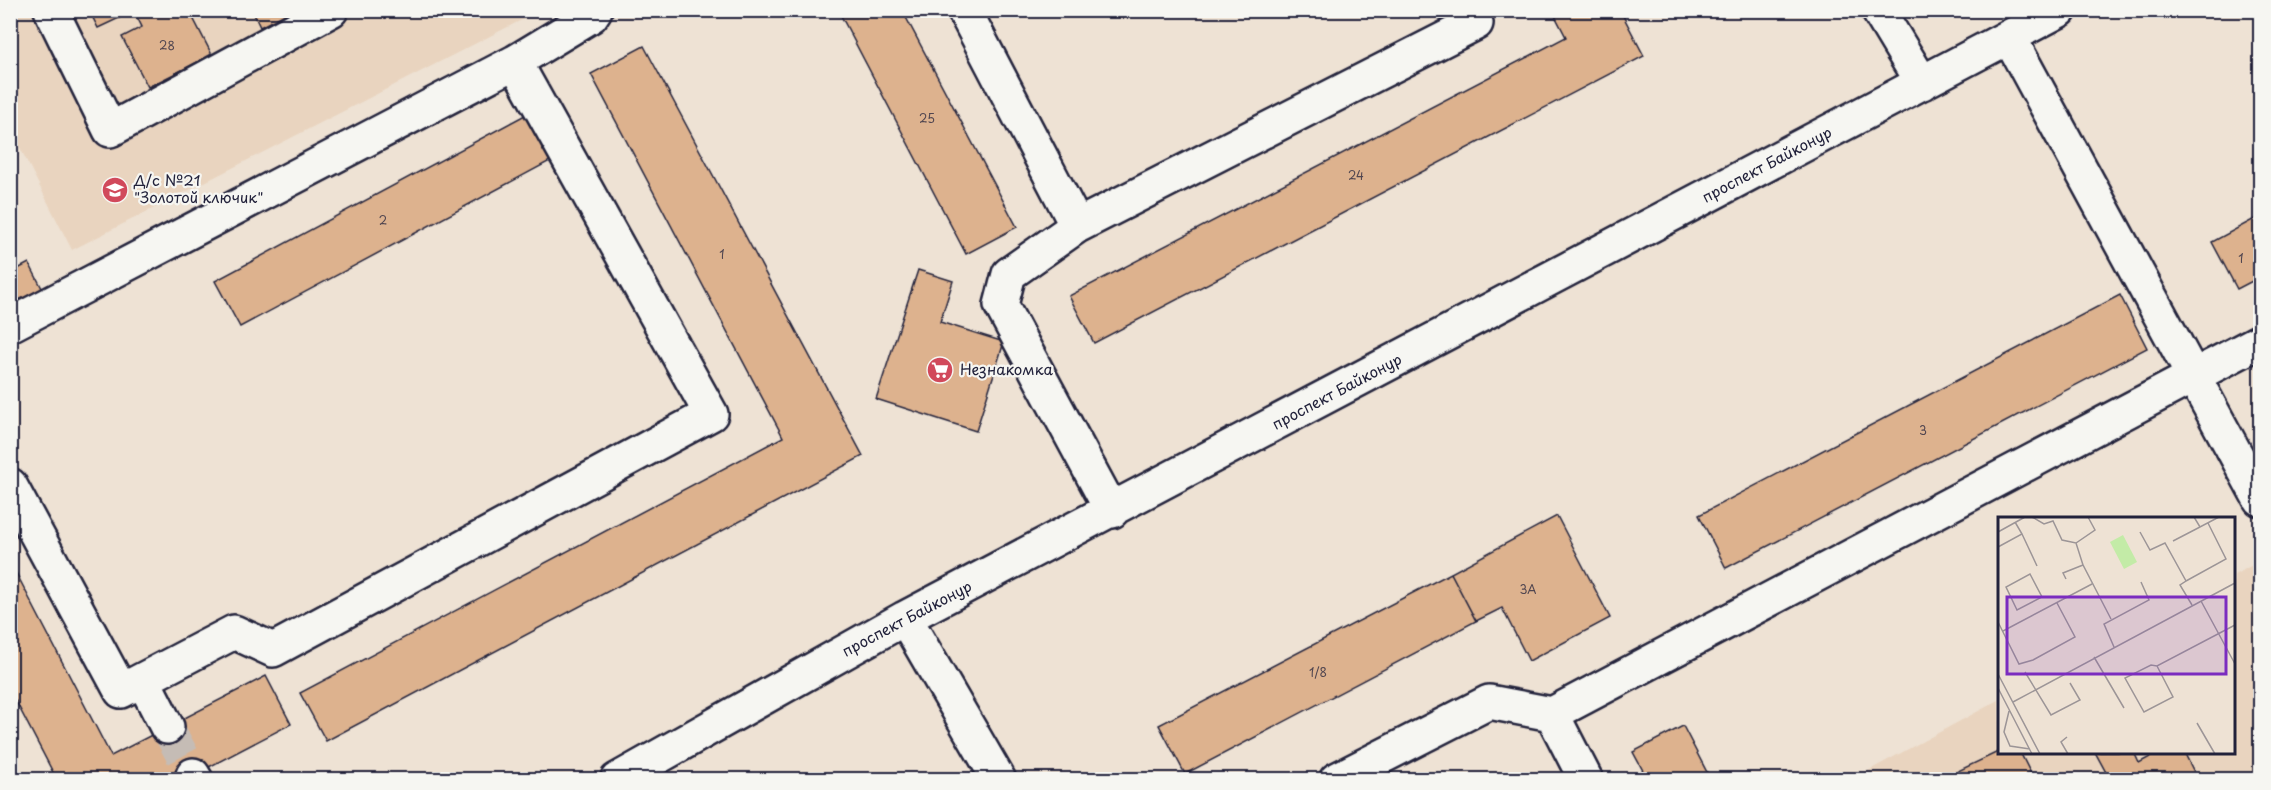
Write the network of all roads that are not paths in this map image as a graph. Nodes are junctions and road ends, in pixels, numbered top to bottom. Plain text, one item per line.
1 (51, 10) edge
2 (331, 10) edge
3 (595, 10) edge
4 (964, 10) edge
5 (1470, 10) edge
6 (1878, 10) edge
7 (2060, 10) edge
8 (2009, 37) junction
9 (515, 62) junction
10 (1922, 83) junction
11 (1077, 226) junction
12 (10, 325) edge
13 (2260, 341) edge
14 (2194, 376) junction
15 (10, 484) edge
16 (2260, 499) edge
17 (1112, 511) junction
18 (905, 618) junction
19 (143, 680) junction
20 (1552, 714) junction
21 (166, 727) tunnel mouth
22 (617, 780) edge
23 (999, 780) edge
24 (1336, 780) edge
25 (1586, 780) edge

1 - 2 street
3 - 9 street
4 - 11 street
5 - 11 street
6 - 10 street
7 - 8 street, проспект Байконур
8 - 10 street, проспект Байконур
8 - 14 street
9 - 12 street
9 - 19 street
10 - 17 street, проспект Байконур
11 - 17 street
13 - 14 street
14 - 16 street
14 - 20 street
15 - 19 street
17 - 18 street, проспект Байконур
18 - 22 street, проспект Байконур
18 - 23 street
19 - 21 street
20 - 24 street
20 - 25 street

